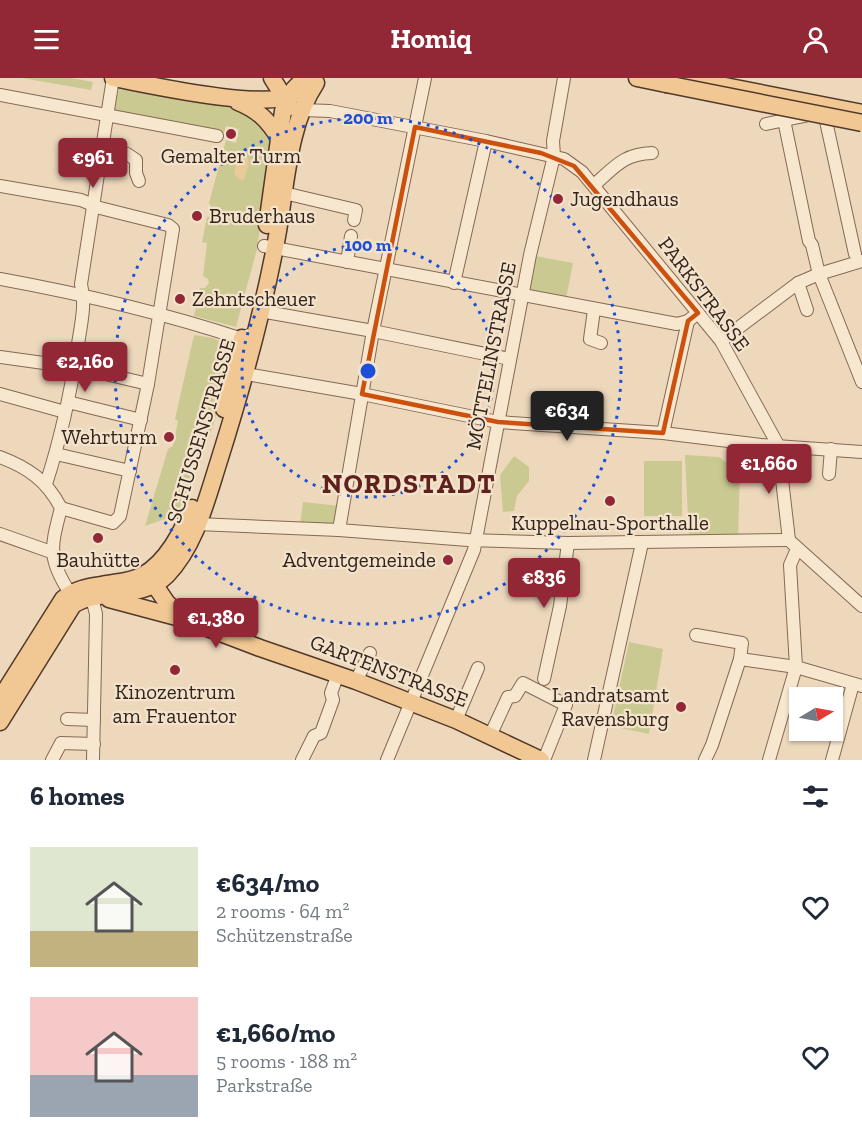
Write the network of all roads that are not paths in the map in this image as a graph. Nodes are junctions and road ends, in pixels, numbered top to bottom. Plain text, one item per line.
1 (113, 78) edge
2 (272, 78) edge
3 (425, 78) edge
4 (564, 78) edge
5 (684, 78) edge
6 (317, 80) edge
7 (651, 81) edge
8 (0, 95) edge
9 (228, 98) junction
10 (286, 99) junction
11 (302, 110) junction
12 (824, 112) junction
13 (862, 113) edge
14 (107, 115) junction
15 (862, 118) edge
16 (787, 119) junction
17 (862, 123) edge
18 (766, 124) dead end
19 (415, 127) junction
20 (295, 128) junction
21 (217, 136) dead end
22 (279, 138) junction
23 (486, 141) junction
24 (101, 149) junction
25 (652, 153) dead end
26 (554, 156) junction
27 (139, 181) dead end
28 (594, 185) junction
29 (0, 186) edge
30 (284, 193) junction
31 (92, 205) junction
32 (354, 220) dead end
33 (351, 236) dead end
34 (269, 247) junction
35 (858, 258) edge
36 (346, 262) junction
37 (385, 270) junction
38 (819, 274) junction
39 (0, 279) edge
40 (454, 283) junction
41 (798, 283) junction
42 (84, 295) junction
43 (522, 296) junction
44 (594, 310) junction
45 (807, 310) dead end
46 (266, 312) dead end
47 (160, 314) junction
48 (693, 317) junction
49 (373, 331) junction
50 (248, 336) junction
51 (721, 341) junction
52 (601, 342) dead end
53 (0, 357) edge
54 (510, 359) junction
55 (75, 367) junction
56 (249, 375) junction
57 (862, 382) edge
58 (148, 384) junction
59 (0, 394) edge
60 (362, 394) junction
61 (67, 407) junction
62 (141, 420) junction
63 (498, 422) junction
64 (663, 433) junction
65 (778, 445) junction
66 (831, 449) junction
67 (862, 452) edge
68 (56, 454) junction
69 (0, 457) edge
70 (130, 471) junction
71 (830, 474) dead end
72 (46, 484) junction
73 (62, 508) junction
74 (197, 524) junction
75 (339, 530) junction
76 (0, 534) edge
77 (477, 540) junction
78 (568, 543) junction
79 (642, 543) junction
80 (793, 545) junction
81 (54, 553) junction
82 (147, 583) junction
83 (84, 598) junction
84 (862, 606) edge
85 (156, 612) junction
86 (184, 619) junction
87 (696, 635) dead end
88 (370, 652) dead end
89 (740, 659) junction
90 (796, 667) junction
91 (478, 668) dead end
92 (338, 674) junction
93 (544, 679) dead end
94 (356, 681) junction
95 (858, 685) edge
96 (0, 699) edge
97 (412, 703) junction
98 (67, 719) dead end
99 (94, 720) junction
100 (456, 720) junction
101 (0, 722) edge
102 (490, 736) junction
103 (94, 744) junction
104 (535, 759) edge
105 (52, 760) edge
106 (93, 760) edge
107 (302, 760) edge
108 (387, 760) edge
109 (594, 760) edge
110 (705, 760) edge
111 (769, 760) edge
112 (832, 760) edge

1 - 9 main road
1 - 14 street
2 - 10 main road, SCHUSSENSTRASSE
3 - 19 street
4 - 26 street, MÖTTELINSTRASSE
5 - 13 main road
6 - 10 main road
6 - 11 main road, SCHUSSENSTRASSE
7 - 17 main road, bridge
8 - 14 street
9 - 10 main road
9 - 22 main road
10 - 20 main road, SCHUSSENSTRASSE
10 - 22 main road, SCHUSSENSTRASSE
11 - 19 street, PARKSTRASSE
11 - 20 main road, SCHUSSENSTRASSE
12 - 15 street
12 - 16 street
12 - 35 street
14 - 21 street
14 - 24 street
16 - 18 street
16 - 38 street
19 - 23 street, PARKSTRASSE
19 - 37 street
20 - 30 main road, SCHUSSENSTRASSE
22 - 34 main road, SCHUSSENSTRASSE
23 - 26 street, PARKSTRASSE
23 - 40 street
24 - 27 street
24 - 31 street
25 - 28 street
26 - 28 street, PARKSTRASSE
26 - 43 street, MÖTTELINSTRASSE
28 - 48 street, PARKSTRASSE
29 - 31 street
30 - 32 street
30 - 34 main road, SCHUSSENSTRASSE
31 - 42 street
31 - 47 street
33 - 36 street
34 - 36 street
34 - 50 main road, SCHUSSENSTRASSE
35 - 38 street
36 - 37 street
37 - 40 street
37 - 49 street
38 - 41 street
38 - 57 street
39 - 42 street
40 - 43 street
41 - 45 street
41 - 51 street
42 - 47 street
42 - 55 street
43 - 44 street
43 - 54 street, MÖTTELINSTRASSE
44 - 48 street
44 - 52 street
46 - 49 street
47 - 50 street
47 - 58 street
48 - 51 street, PARKSTRASSE
48 - 64 street
49 - 54 street
49 - 60 street
50 - 56 main road, SCHUSSENSTRASSE
50 - 82 main road, SCHUSSENSTRASSE
51 - 65 street, PARKSTRASSE
53 - 55 street
54 - 63 street, MÖTTELINSTRASSE
55 - 58 street
55 - 61 street
56 - 60 street
56 - 74 main road, SCHUSSENSTRASSE
58 - 62 street
59 - 61 street
60 - 63 street
60 - 75 street
61 - 62 street
61 - 68 street
62 - 70 street
63 - 64 street
63 - 77 street, MÖTTELINSTRASSE
64 - 65 street
65 - 66 street
65 - 80 street, PARKSTRASSE
66 - 67 street
66 - 71 street
68 - 70 street
68 - 72 street
69 - 72 street
70 - 73 street
72 - 73 street
73 - 81 street
74 - 75 street
74 - 82 main road, SCHUSSENSTRASSE
75 - 77 street
76 - 81 street
77 - 78 street
77 - 97 street, MÖTTELINSTRASSE
78 - 79 street
78 - 93 street
79 - 80 street
79 - 109 street
80 - 84 street
80 - 90 street, PARKSTRASSE
81 - 83 street
82 - 83 main road
82 - 83 main road
82 - 85 main road
82 - 86 main road, GARTENSTRASSE
83 - 85 main road, GARTENSTRASSE
83 - 96 main road
83 - 99 street
83 - 101 main road
85 - 86 main road, GARTENSTRASSE
86 - 92 main road, GARTENSTRASSE
87 - 89 street
88 - 94 street
89 - 90 street
89 - 110 street
90 - 95 street
90 - 111 street, PARKSTRASSE
91 - 100 street
92 - 94 main road, GARTENSTRASSE
92 - 107 street
94 - 97 main road, GARTENSTRASSE
95 - 112 street
97 - 100 main road, GARTENSTRASSE
97 - 108 street, MÖTTELINSTRASSE
98 - 99 street
99 - 103 street
100 - 102 main road, GARTENSTRASSE
102 - 104 main road, GARTENSTRASSE
102 - 104 street
103 - 105 street
103 - 106 street

